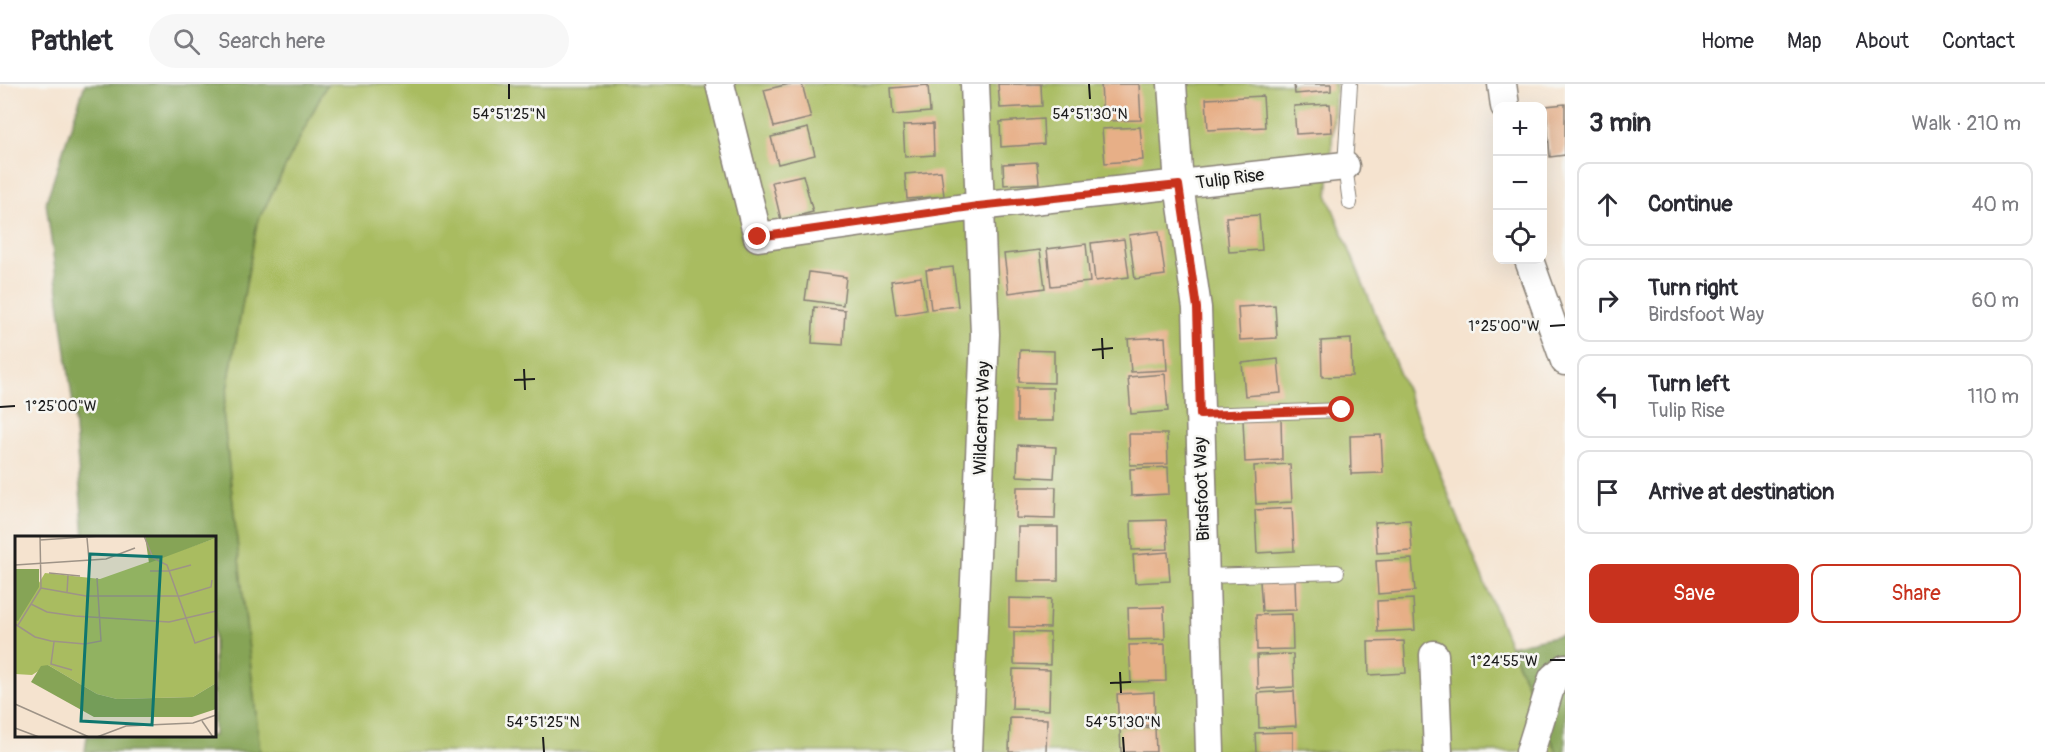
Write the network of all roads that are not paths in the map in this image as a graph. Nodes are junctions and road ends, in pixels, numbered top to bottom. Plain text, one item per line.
1 (720, 84) edge
2 (975, 84) edge
3 (1172, 84) edge
4 (1350, 84) edge
5 (1502, 84) edge
6 (1504, 102) edge
7 (1345, 166) junction
8 (1179, 185) junction
9 (1350, 203) dead end
10 (978, 206) junction
11 (1530, 264) edge
12 (1565, 361) edge
13 (1342, 410) dead end
14 (1200, 415) junction
15 (1337, 572) dead end
16 (1205, 576) junction
17 (1434, 655) dead end
18 (1565, 668) edge
19 (968, 752) edge
20 (1210, 752) edge
21 (1438, 752) edge
22 (1530, 752) edge

1 - 10 street, Tulip Rise
2 - 10 street, Wildcarrot Way
3 - 8 street, Birdsfoot Way
4 - 7 lane
5 - 6 street
7 - 8 street, Tulip Rise
7 - 9 lane
8 - 10 street, Tulip Rise
8 - 14 street, Birdsfoot Way
10 - 19 street, Wildcarrot Way
11 - 12 street
13 - 14 lane
14 - 16 street, Birdsfoot Way
15 - 16 lane
16 - 20 street, Birdsfoot Way
17 - 21 street
18 - 22 street

